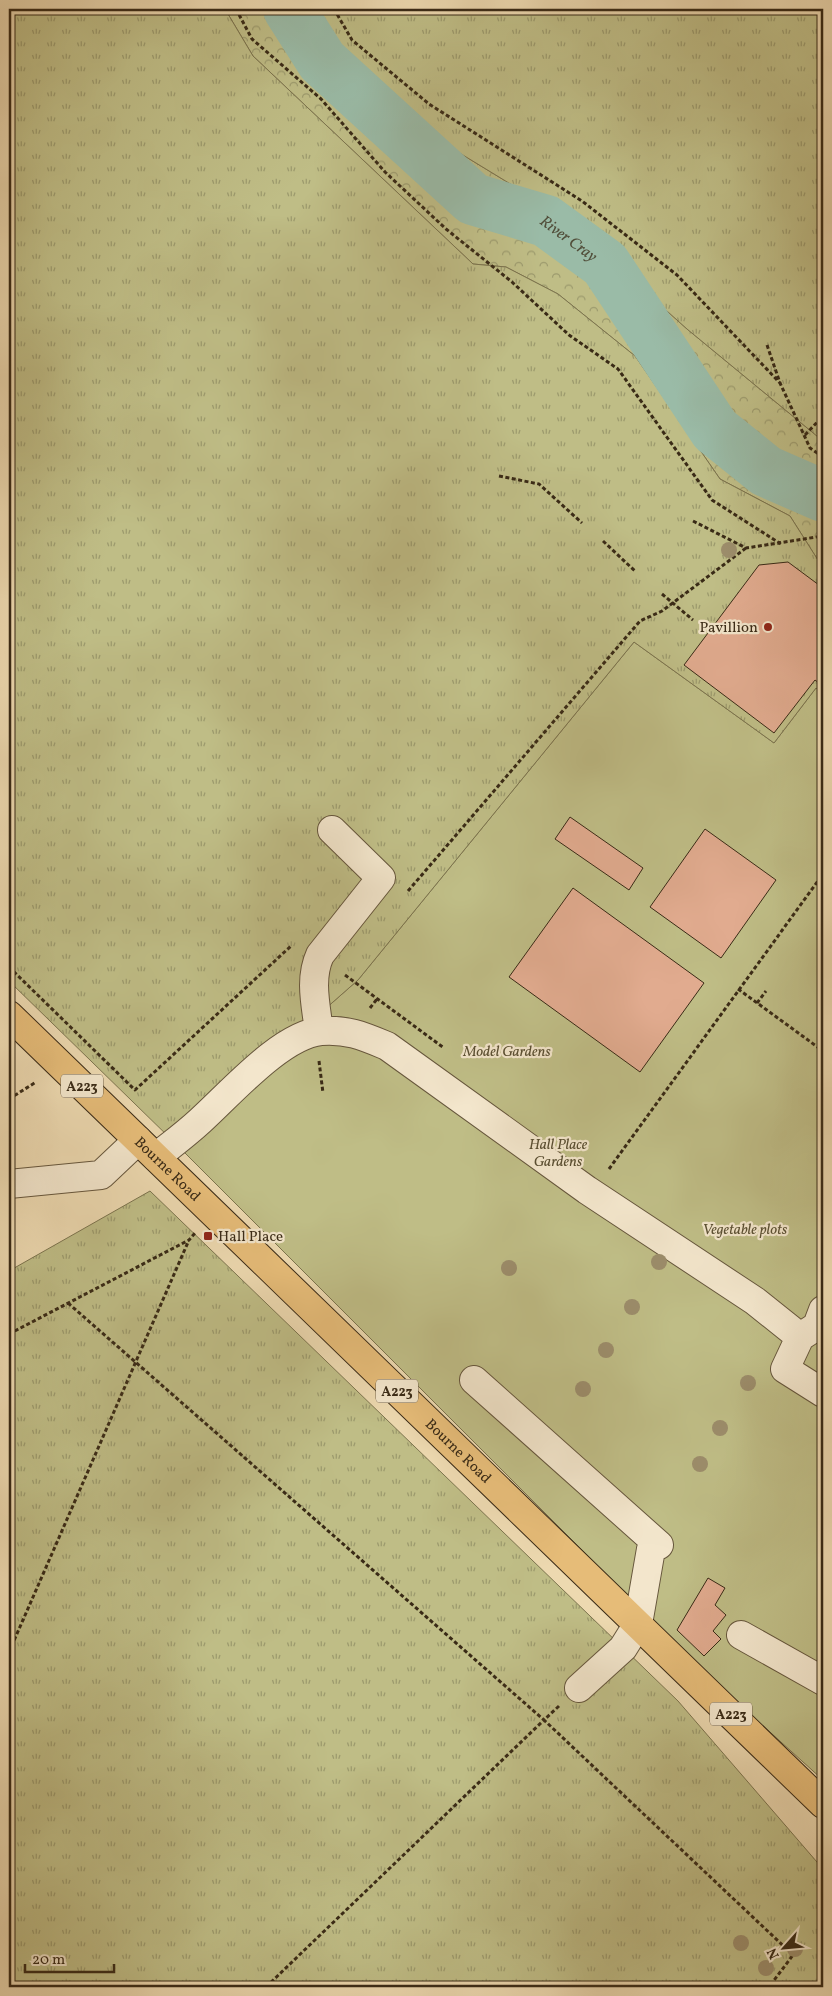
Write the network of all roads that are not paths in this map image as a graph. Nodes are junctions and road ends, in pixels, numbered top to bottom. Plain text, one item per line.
1 (332, 830) dead end
2 (9, 1015) edge
3 (319, 1031) junction
4 (147, 1149) junction
5 (9, 1184) edge
6 (823, 1310) edge
7 (800, 1337) junction
8 (474, 1380) dead end
9 (823, 1393) edge
10 (638, 1624) junction
11 (740, 1635) dead end
12 (823, 1681) edge
13 (578, 1688) dead end
14 (823, 1804) edge

1 - 3 lane
2 - 4 main road, Bourne Road / A223
3 - 4 lane
3 - 7 lane
4 - 5 lane
4 - 10 main road, Bourne Road / A223
6 - 7 lane
7 - 9 lane
8 - 10 lane
10 - 13 lane
10 - 14 main road, Bourne Road / A223
11 - 12 lane

